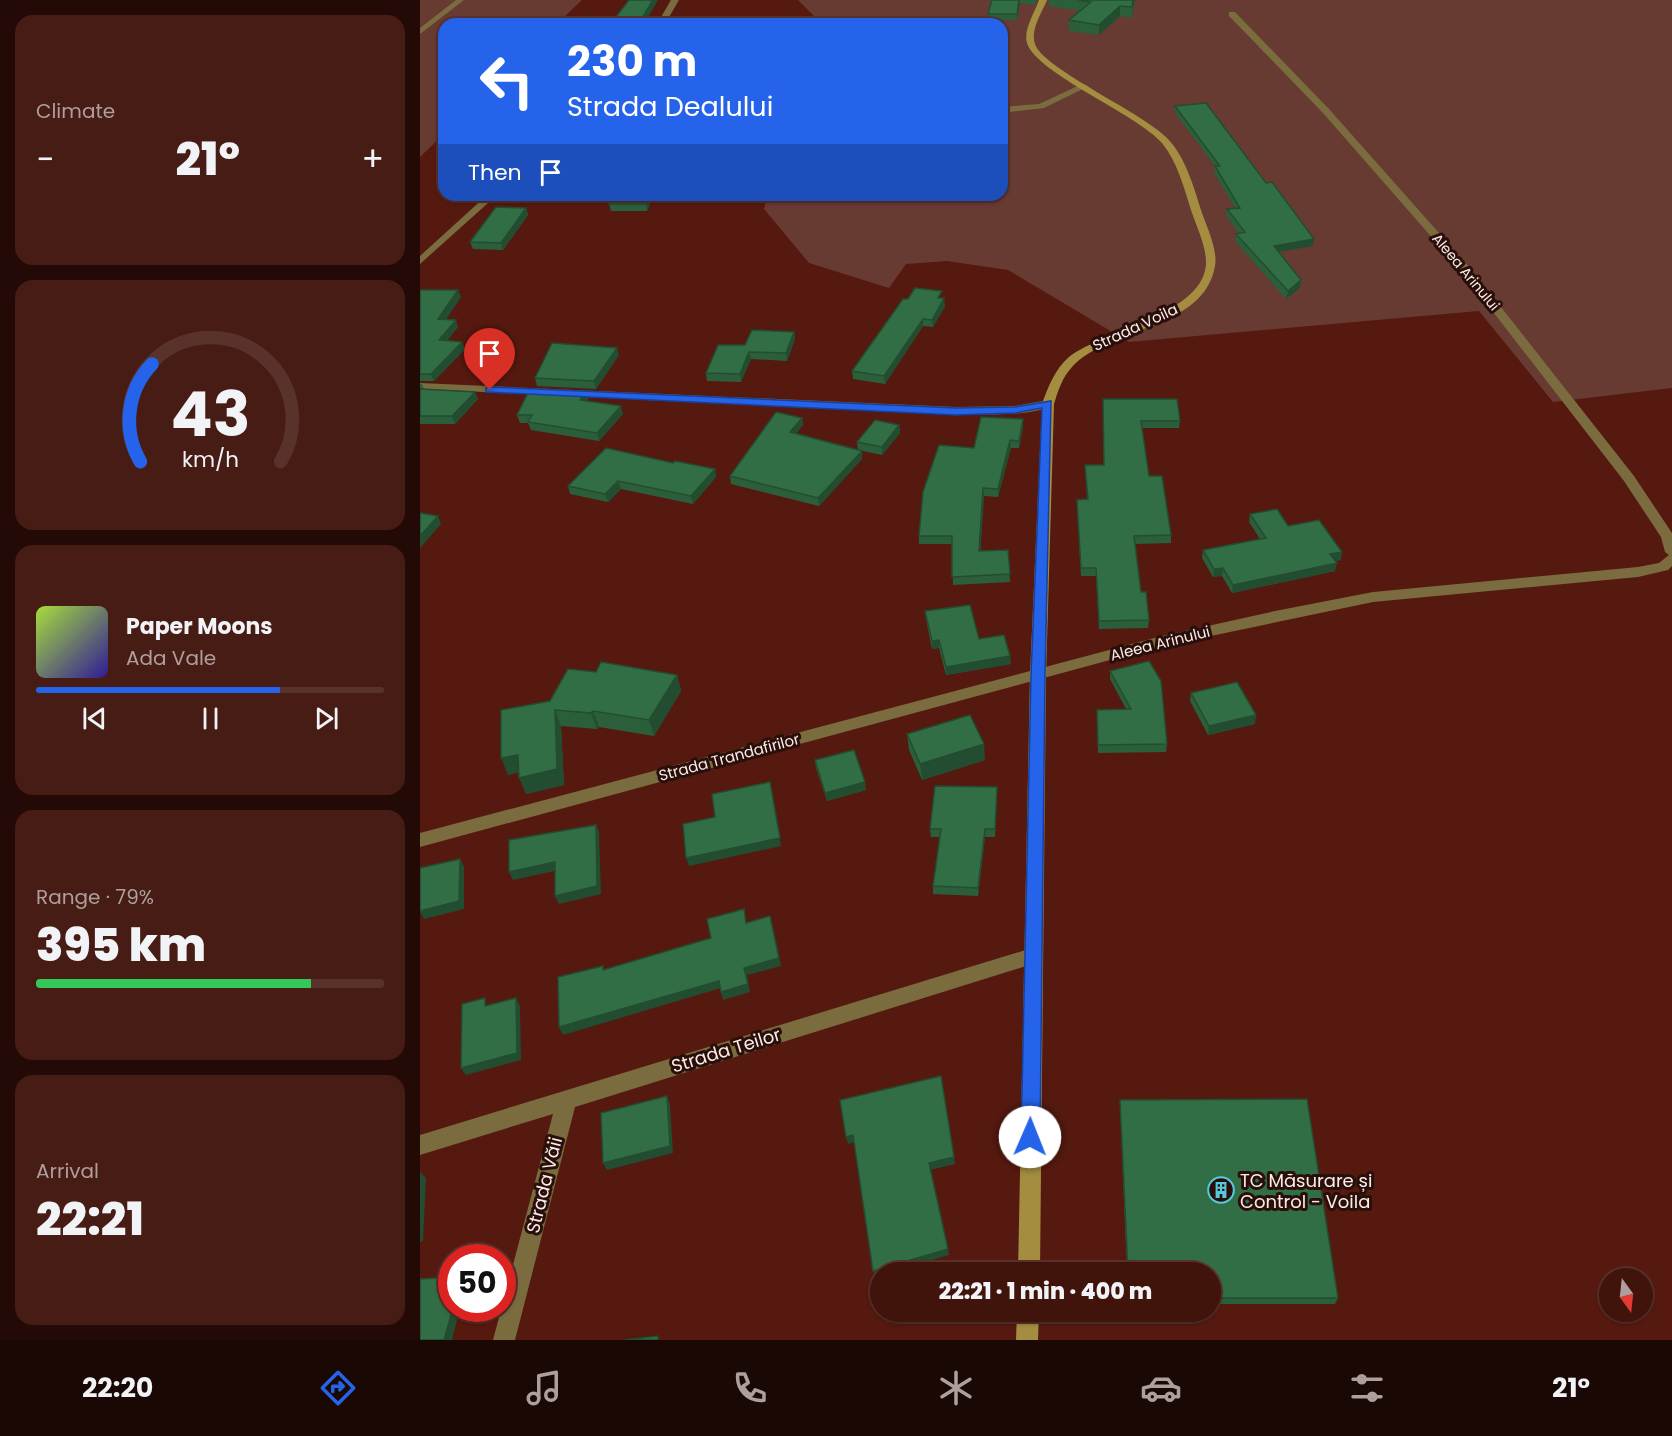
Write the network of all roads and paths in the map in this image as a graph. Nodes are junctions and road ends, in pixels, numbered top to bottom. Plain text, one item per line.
1 (460, 0) edge
2 (675, 0) edge
3 (1044, 0) edge
4 (1232, 14) dead end
5 (664, 18) edge
6 (420, 32) edge
7 (1085, 86) junction
8 (1008, 109) edge
9 (485, 201) edge
10 (420, 261) edge
11 (420, 386) edge
12 (1048, 404) junction
13 (1672, 552) edge
14 (1672, 559) edge
15 (1038, 675) junction
16 (420, 840) edge
17 (1032, 956) junction
18 (566, 1101) junction
19 (420, 1145) edge
20 (1029, 1262) edge
21 (1028, 1322) edge
22 (504, 1340) edge
23 (1028, 1340) edge

1 - 6 street
2 - 5 street
3 - 7 main road, Strada Voila
4 - 13 street, Aleea Arinului
7 - 8 street
7 - 12 main road, Strada Voila
9 - 10 street
11 - 12 street
12 - 15 main road, Strada Voila
14 - 15 street, Aleea Arinului
15 - 16 street, Strada Trandafirilor
15 - 17 main road, Strada Voila
17 - 18 street, Strada Teilor
17 - 20 main road, Strada Voila
18 - 19 street, Strada Teilor
18 - 22 street, Strada Văii
21 - 23 main road

